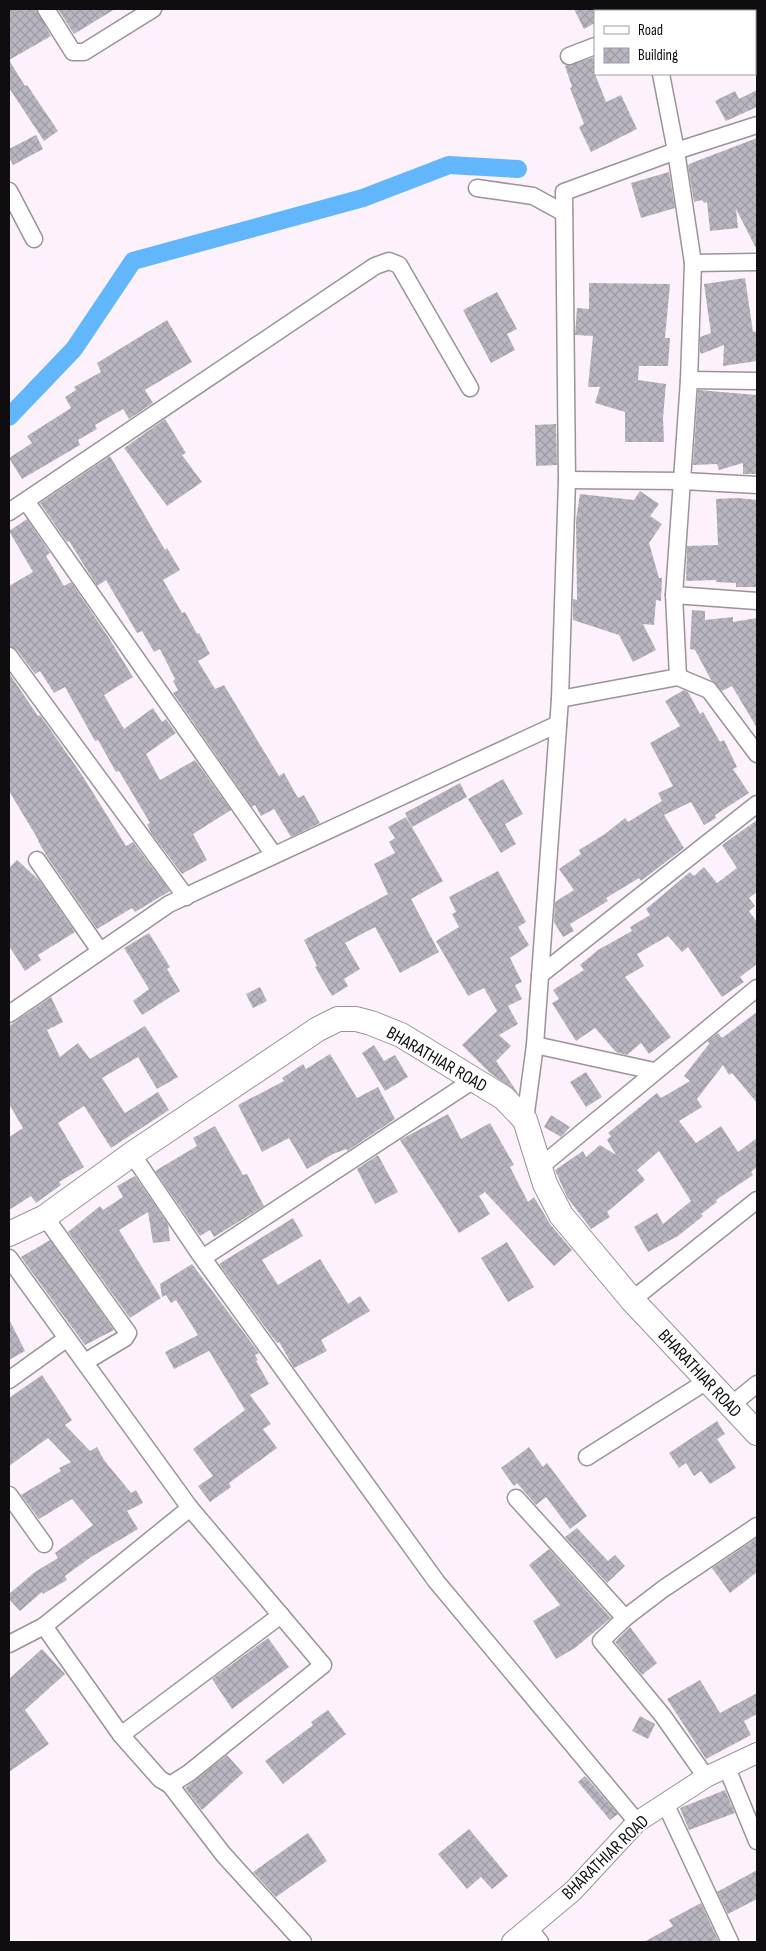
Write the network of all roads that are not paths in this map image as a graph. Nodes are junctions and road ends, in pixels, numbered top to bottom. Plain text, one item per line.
1 (46, 9) edge
2 (153, 9) edge
3 (594, 46) edge
4 (569, 56) dead end
5 (661, 75) edge
6 (757, 124) edge
7 (676, 151) junction
8 (477, 188) dead end
9 (9, 191) edge
10 (564, 213) junction
11 (34, 238) dead end
12 (757, 262) edge
13 (693, 263) junction
14 (689, 380) junction
15 (757, 380) edge
16 (470, 388) dead end
17 (567, 480) junction
18 (683, 481) junction
19 (757, 485) edge
20 (26, 501) junction
21 (9, 512) edge
22 (674, 596) junction
23 (757, 601) edge
24 (9, 656) edge
25 (678, 677) junction
26 (560, 699) junction
27 (558, 724) junction
28 (757, 754) edge
29 (757, 804) edge
30 (274, 855) junction
31 (38, 860) dead end
32 (186, 896) junction
33 (100, 951) junction
34 (540, 975) junction
35 (757, 988) edge
36 (9, 1014) edge
37 (535, 1045) junction
38 (654, 1071) junction
39 (475, 1078) junction
40 (525, 1120) junction
41 (132, 1154) junction
42 (540, 1166) junction
43 (757, 1200) edge
44 (45, 1217) junction
45 (9, 1234) edge
46 (204, 1257) junction
47 (9, 1258) edge
48 (632, 1300) junction
49 (66, 1339) junction
50 (85, 1362) junction
51 (9, 1380) edge
52 (707, 1381) junction
53 (757, 1384) edge
54 (730, 1406) junction
55 (757, 1433) edge
56 (587, 1457) dead end
57 (9, 1495) edge
58 (516, 1498) dead end
59 (190, 1508) junction
60 (757, 1526) edge
61 (44, 1544) dead end
62 (280, 1615) junction
63 (625, 1618) junction
64 (44, 1626) junction
65 (9, 1644) edge
66 (121, 1735) junction
67 (757, 1753) edge
68 (726, 1768) junction
69 (706, 1777) junction
70 (170, 1785) junction
71 (665, 1803) junction
72 (638, 1822) junction
73 (757, 1841) edge
74 (535, 1935) edge
75 (303, 1942) edge
76 (512, 1942) edge
77 (730, 1942) edge

1 - 2 street
3 - 4 street
5 - 7 street
6 - 7 street
7 - 10 street
7 - 13 street
8 - 10 street
9 - 11 street
10 - 17 street
12 - 13 street
13 - 14 street
14 - 15 street
14 - 18 street
16 - 20 street
17 - 18 street
17 - 26 street
18 - 19 street
18 - 22 street
20 - 21 street
20 - 30 street
22 - 23 street
22 - 25 street
24 - 32 street
25 - 26 street
25 - 28 street
26 - 27 street
27 - 30 street
27 - 34 street
29 - 34 street
30 - 32 street
31 - 33 street
32 - 33 street
33 - 36 street
34 - 37 street
35 - 38 street
37 - 38 street
37 - 40 street
38 - 42 street
39 - 40 main road, BHARATHIAR ROAD
39 - 41 main road, BHARATHIAR ROAD
39 - 46 street
40 - 42 main road, BHARATHIAR ROAD
41 - 44 main road, BHARATHIAR ROAD
41 - 46 street
42 - 48 main road, BHARATHIAR ROAD
43 - 48 street
44 - 45 main road, BHARATHIAR ROAD
44 - 50 street
46 - 72 street
47 - 49 street
48 - 52 main road, BHARATHIAR ROAD
49 - 50 street
49 - 51 street
50 - 59 street
52 - 54 main road, BHARATHIAR ROAD
52 - 56 street
53 - 54 street
54 - 55 main road, BHARATHIAR ROAD
57 - 61 street
58 - 63 street
59 - 62 street
59 - 64 street
60 - 63 street
62 - 66 street
62 - 70 street
63 - 69 street
64 - 65 street
64 - 66 street
66 - 70 street
67 - 68 street, BHARATHIAR ROAD
68 - 69 street, BHARATHIAR ROAD
68 - 73 street
69 - 71 street, BHARATHIAR ROAD
70 - 75 street
71 - 72 street, BHARATHIAR ROAD
71 - 77 street
72 - 74 street, BHARATHIAR ROAD
74 - 76 street, BHARATHIAR ROAD

